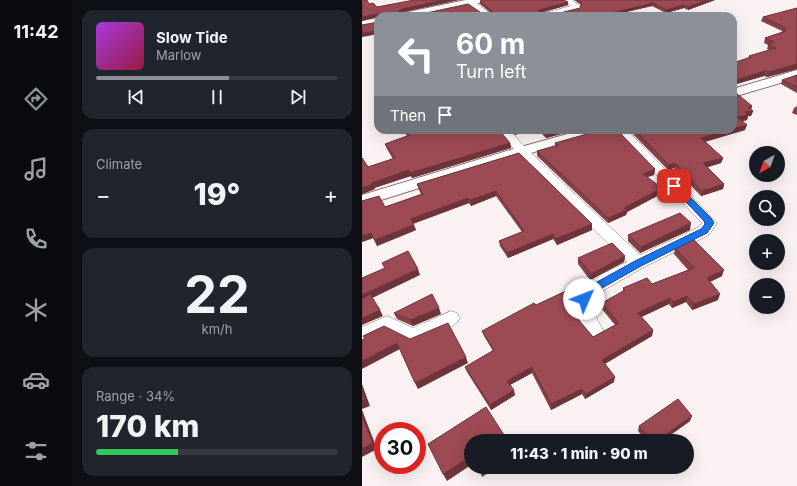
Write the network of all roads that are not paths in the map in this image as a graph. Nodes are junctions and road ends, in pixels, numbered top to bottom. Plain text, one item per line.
1 (567, 0) edge
2 (475, 1) edge
3 (422, 12) edge
4 (485, 12) edge
5 (558, 12) edge
6 (374, 22) edge
7 (362, 24) edge
8 (795, 77) edge
9 (737, 92) edge
10 (507, 134) edge
11 (584, 134) edge
12 (624, 134) edge
13 (522, 151) junction
14 (362, 201) edge
15 (638, 263) junction
16 (451, 318) dead end
17 (596, 332) dead end
18 (362, 335) edge

1 - 5 street
2 - 3 street
2 - 4 street
6 - 7 street
8 - 9 street
10 - 13 street
11 - 13 street
12 - 15 street
13 - 14 street
13 - 15 street
15 - 17 street
16 - 18 street

